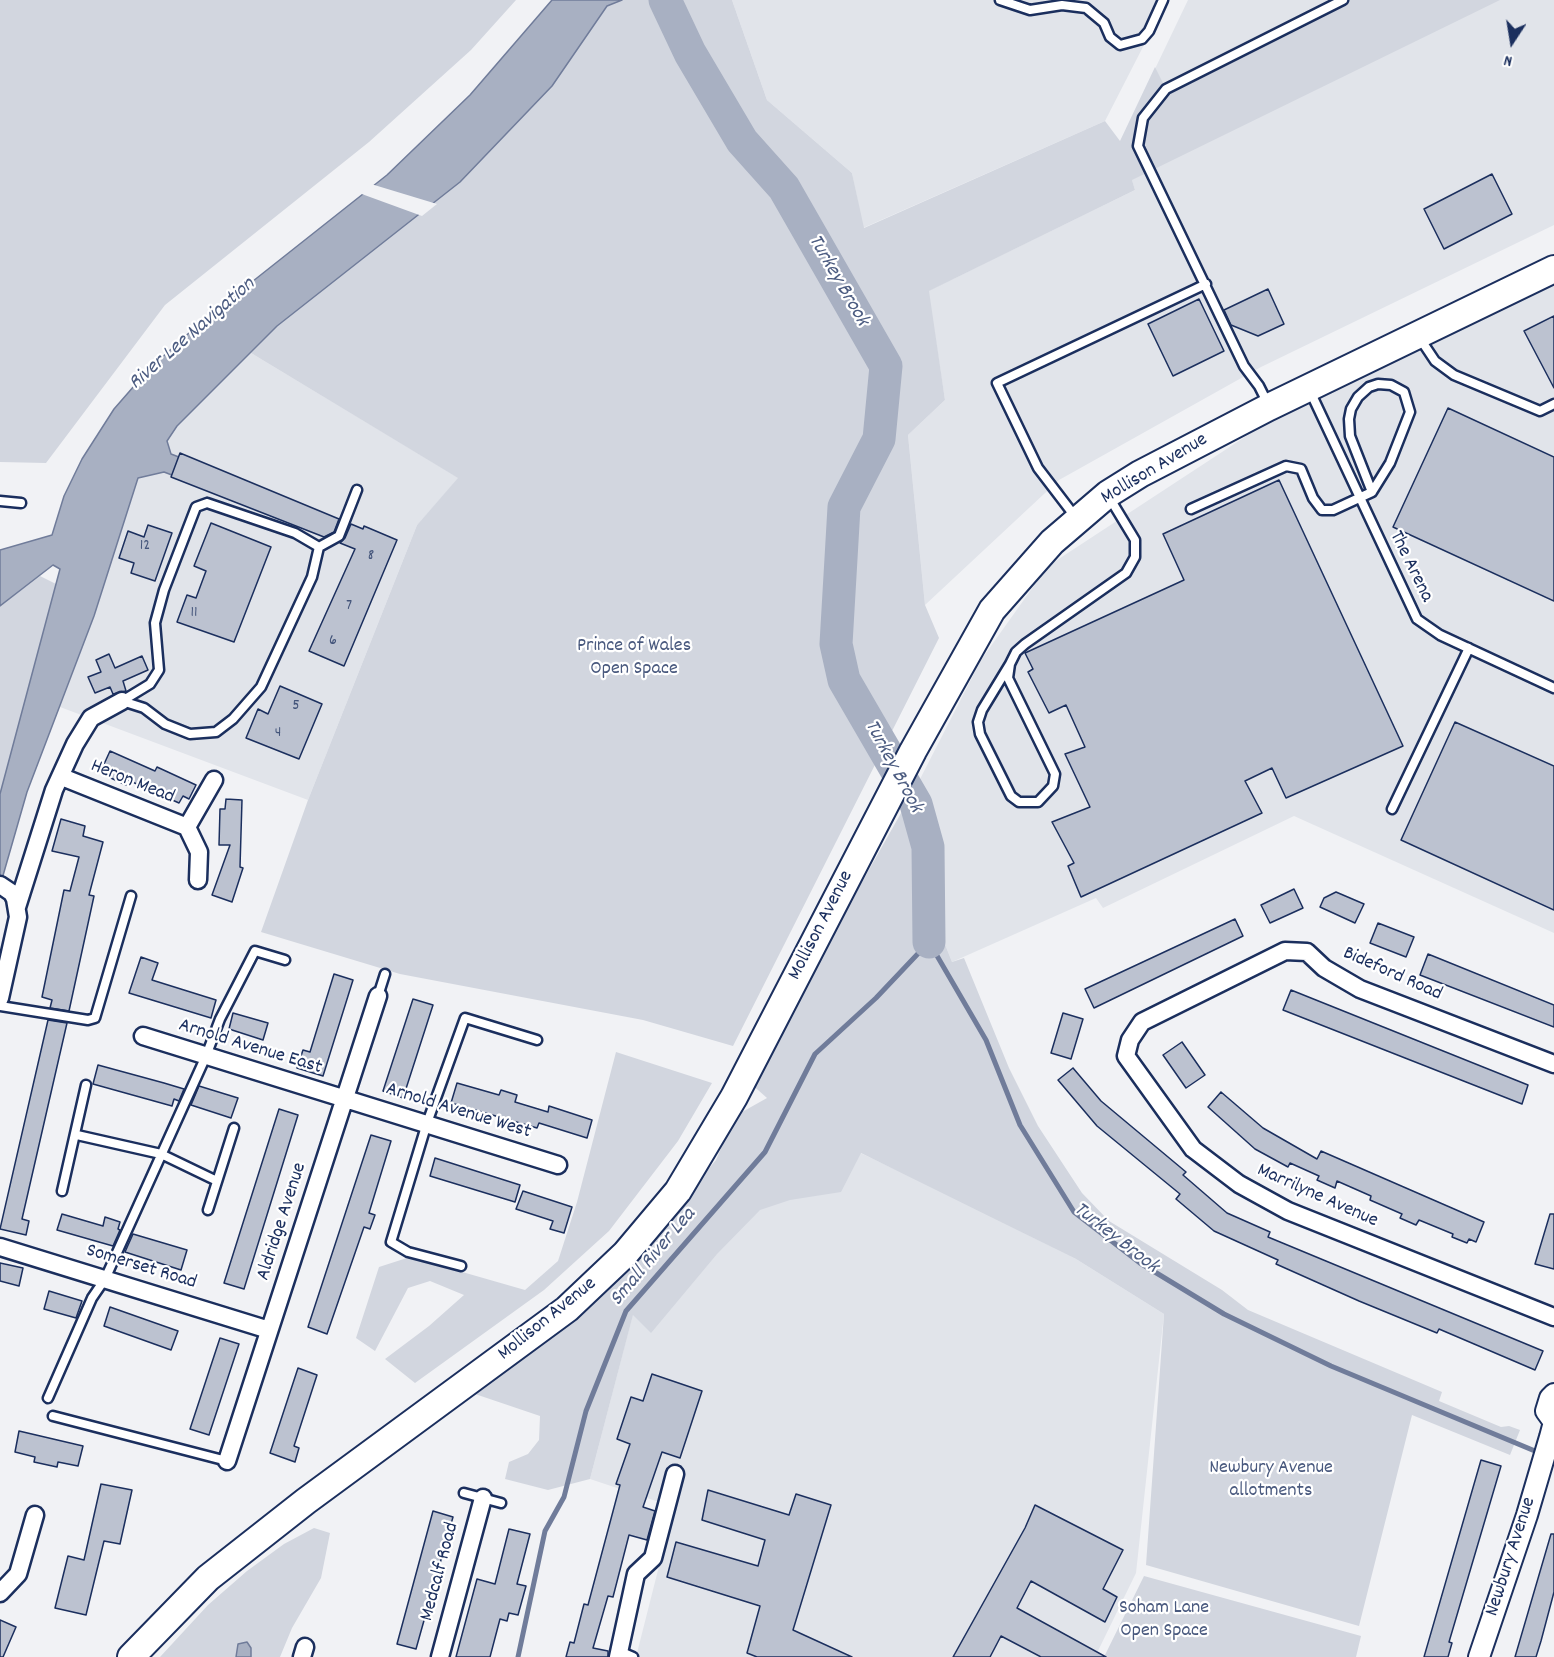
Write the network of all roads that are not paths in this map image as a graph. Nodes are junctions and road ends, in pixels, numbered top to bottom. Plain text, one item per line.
1 (1000, 0) edge
2 (1163, 0) edge
3 (1343, 0) edge
4 (1088, 4) edge
5 (1554, 269) edge
6 (1206, 284) junction
7 (1419, 336) junction
8 (1309, 389) junction
9 (1554, 404) edge
10 (1269, 407) junction
11 (357, 489) dead end
12 (1372, 492) junction
13 (1108, 494) junction
14 (1360, 500) junction
15 (0, 501) edge
16 (21, 503) dead end
17 (1191, 509) dead end
18 (1077, 519) junction
19 (319, 547) junction
20 (1468, 648) junction
21 (1010, 664) junction
22 (1554, 688) edge
23 (122, 701) junction
24 (62, 777) junction
25 (214, 780) dead end
26 (1392, 809) dead end
27 (187, 827) junction
28 (198, 880) dead end
29 (2, 885) edge
30 (131, 896) dead end
31 (17, 907) junction
32 (285, 960) dead end
33 (385, 974) dead end
34 (378, 996) joint
35 (0, 998) edge
36 (0, 1006) edge
37 (143, 1036) dead end
38 (537, 1040) dead end
39 (1130, 1040) joint
40 (206, 1056) junction
41 (1554, 1064) edge
42 (86, 1085) dead end
43 (346, 1100) junction
44 (427, 1123) junction
45 (234, 1128) dead end
46 (77, 1135) junction
47 (161, 1154) junction
48 (558, 1165) dead end
49 (217, 1181) junction
50 (62, 1191) dead end
51 (208, 1210) dead end
52 (0, 1247) edge
53 (460, 1266) dead end
54 (105, 1279) junction
55 (1554, 1317) edge
56 (269, 1330) junction
57 (1554, 1394) edge
58 (48, 1398) dead end
59 (53, 1416) dead end
60 (1553, 1428) edge
61 (227, 1461) joint
62 (675, 1474) dead end
63 (464, 1493) dead end
64 (483, 1498) junction
65 (501, 1503) dead end
66 (35, 1515) dead end
67 (0, 1593) edge
68 (623, 1655) edge
69 (131, 1657) edge
70 (440, 1657) edge
71 (1479, 1657) edge

1 - 4 lane
2 - 4 lane
3 - 6 lane
5 - 7 main road, Mollison Avenue
6 - 10 lane
6 - 18 lane
7 - 8 main road, Mollison Avenue
7 - 9 lane
8 - 10 main road, Mollison Avenue
8 - 14 lane, The Arena
10 - 13 main road, Mollison Avenue
11 - 19 lane
12 - 12 lane
12 - 14 lane
13 - 18 main road, Mollison Avenue
13 - 21 lane
14 - 17 lane
14 - 20 lane, The Arena
15 - 16 lane
18 - 69 main road, Mollison Avenue
19 - 23 lane
19 - 23 lane
20 - 22 lane, The Arena
20 - 26 lane
21 - 21 lane
23 - 24 street
24 - 27 street, Heron Mead
24 - 31 street
25 - 27 street, Heron Mead
27 - 28 street, Heron Mead
29 - 31 street
30 - 36 lane
31 - 35 street
32 - 40 lane
33 - 34 lane
34 - 43 street, Aldridge Avenue
37 - 40 street, Arnold Avenue East
38 - 44 lane
39 - 41 street, Bideford Road
39 - 55 street, Marrilyne Avenue
40 - 43 street, Arnold Avenue East
40 - 47 lane
42 - 46 lane
43 - 44 street, Arnold Avenue West
43 - 56 street, Aldridge Avenue
44 - 48 street, Arnold Avenue West
44 - 53 lane
45 - 49 lane
46 - 47 lane
46 - 50 lane
47 - 49 lane
47 - 54 lane
49 - 51 lane
52 - 54 street, Somerset Road
54 - 56 street, Somerset Road
54 - 58 lane
56 - 61 street, Aldridge Avenue
57 - 60 street, Newbury Avenue
59 - 61 lane
60 - 71 street, Newbury Avenue
62 - 68 street
63 - 64 lane
64 - 65 lane
64 - 70 street, Medcalf Road
66 - 67 street

